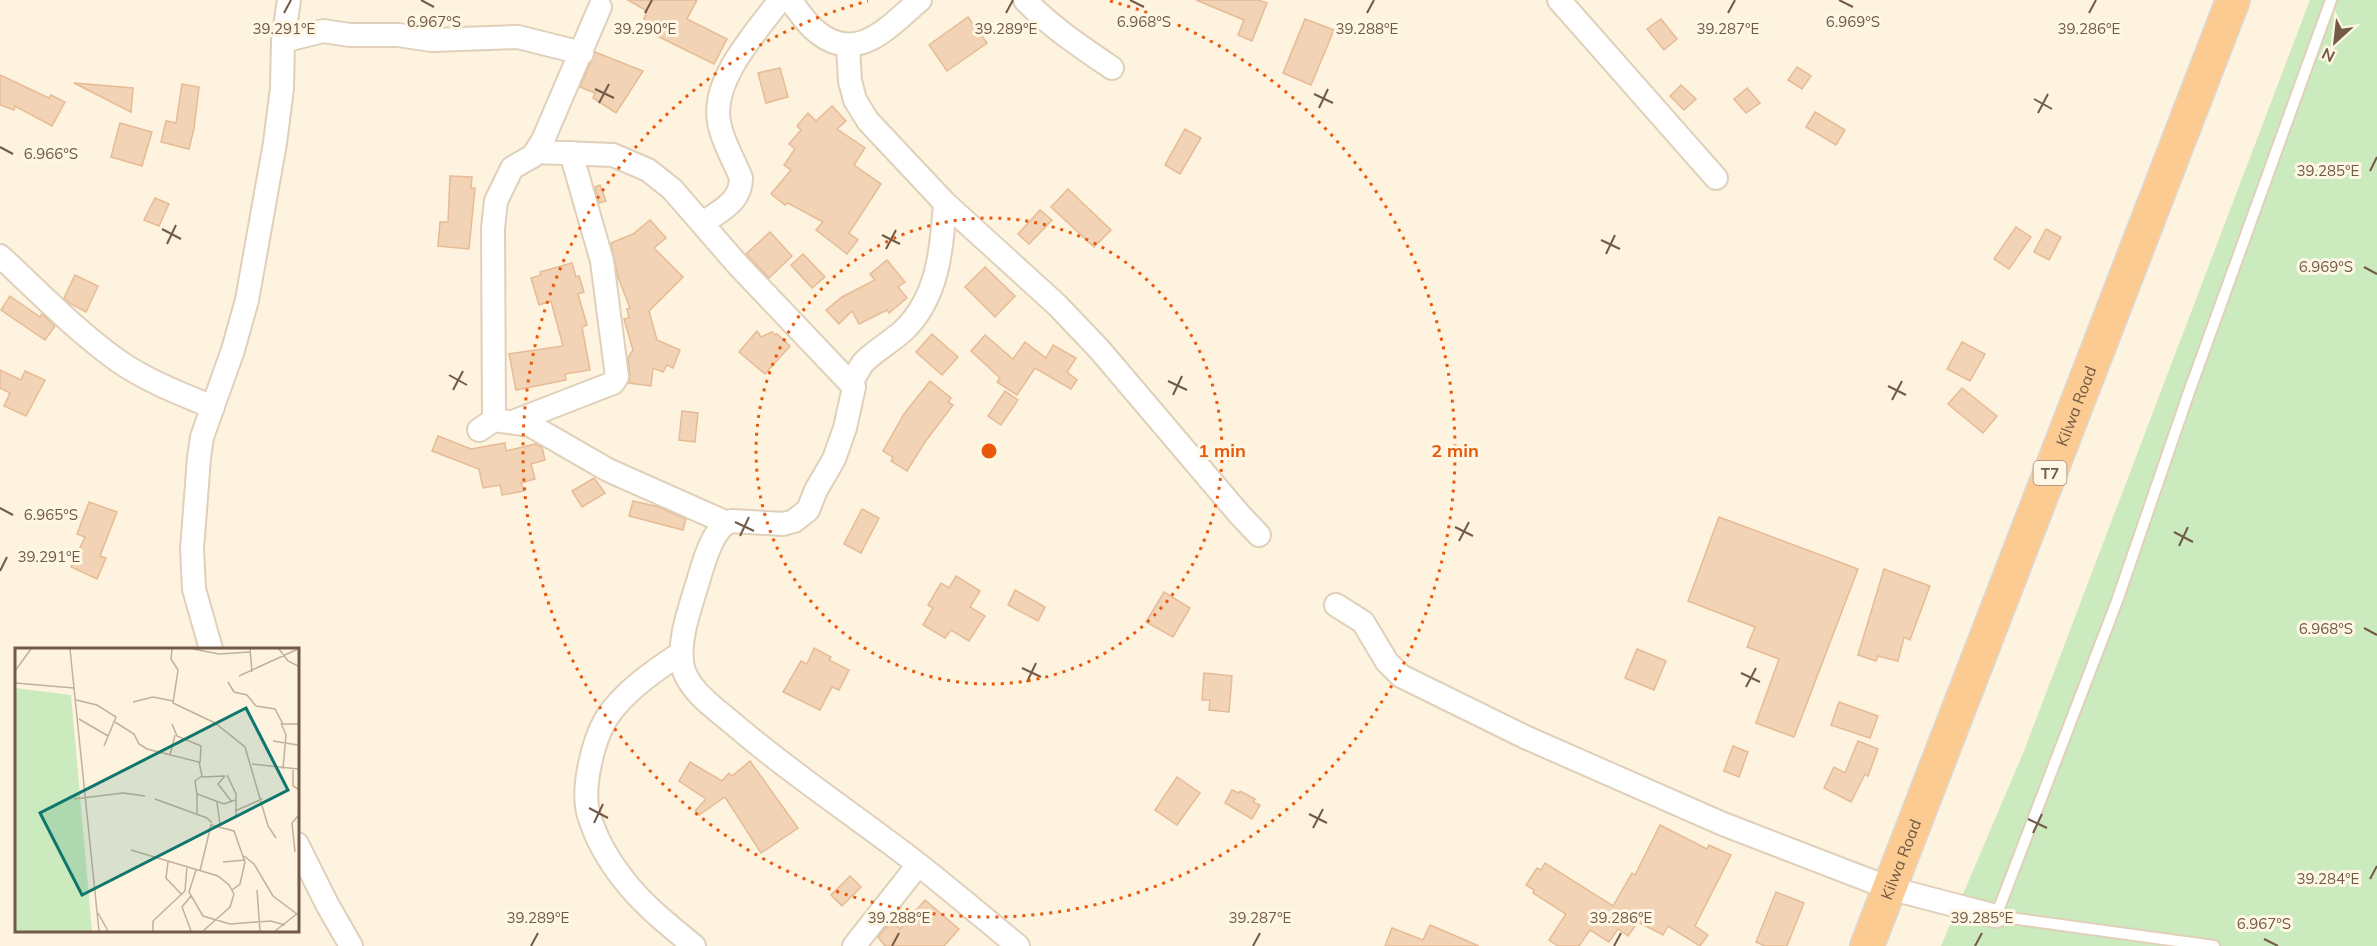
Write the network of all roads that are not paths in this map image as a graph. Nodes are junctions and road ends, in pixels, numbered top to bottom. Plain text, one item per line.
1 (289, 0) edge
2 (780, 0) edge
3 (790, 0) edge
4 (920, 0) edge
5 (1025, 0) edge
6 (1559, 0) edge
7 (2233, 0) edge
8 (2331, 0) edge
9 (600, 7) dead end
10 (283, 41) junction
11 (848, 45) junction
12 (582, 53) junction
13 (1112, 68) dead end
14 (536, 152) junction
15 (571, 153) junction
16 (1716, 178) dead end
17 (945, 203) junction
18 (703, 223) junction
19 (0, 256) edge
20 (851, 383) junction
21 (213, 407) junction
22 (496, 423) junction
23 (725, 522) junction
24 (1259, 535) dead end
25 (1336, 605) dead end
26 (211, 648) edge
27 (681, 653) junction
28 (298, 846) edge
29 (918, 865) junction
30 (1889, 888) junction
31 (1996, 916) junction
32 (351, 946) edge
33 (694, 946) edge
34 (854, 946) edge
35 (1018, 946) edge
36 (1866, 946) edge
37 (2214, 946) edge

1 - 10 street
2 - 18 street
3 - 11 street
4 - 11 street
5 - 13 street
6 - 16 street
7 - 30 highway, Kilwa Road / T7
8 - 31 lane
9 - 12 street
10 - 12 street
10 - 21 street
11 - 17 street
12 - 14 street
14 - 15 street
14 - 22 street
15 - 18 street
15 - 22 street
17 - 20 street
17 - 24 street
18 - 20 street
19 - 21 street
20 - 23 street
21 - 26 street
22 - 23 street
23 - 27 street
25 - 30 street
27 - 29 street
27 - 33 street
28 - 32 street
29 - 34 street
29 - 35 street
30 - 31 street
30 - 36 highway, Kilwa Road / T7
31 - 37 lane

